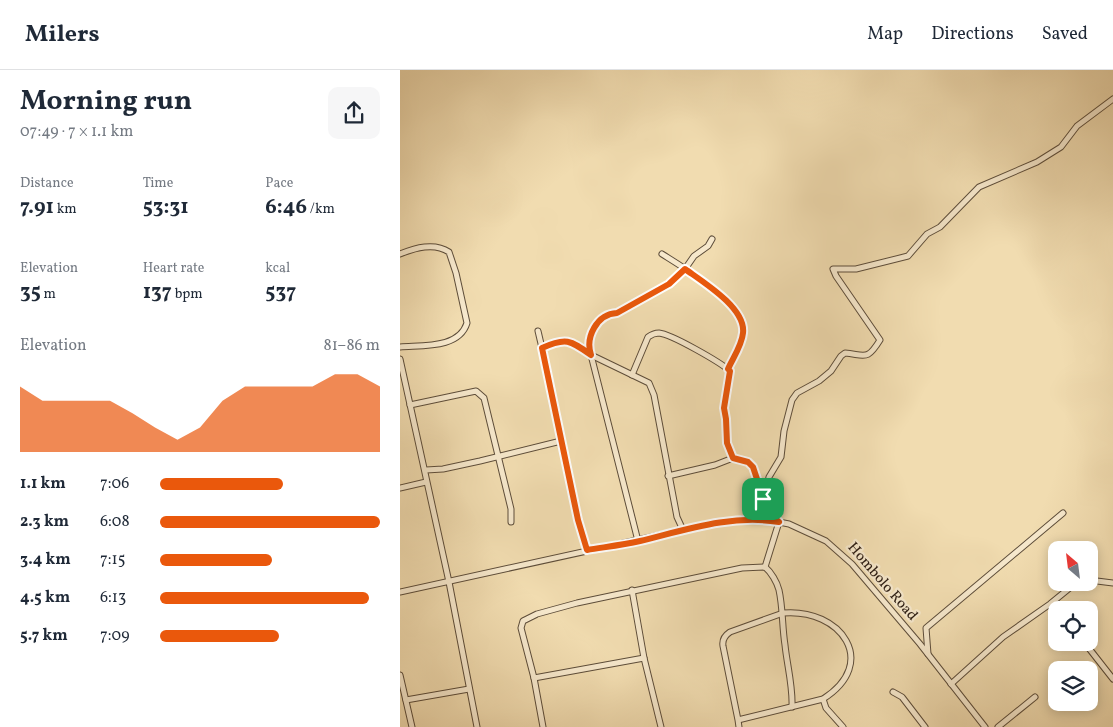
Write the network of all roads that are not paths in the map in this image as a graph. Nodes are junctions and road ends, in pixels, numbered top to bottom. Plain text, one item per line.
1 (1113, 99) edge
2 (712, 239) dead end
3 (400, 254) edge
4 (662, 254) dead end
5 (685, 269) junction
6 (538, 331) dead end
7 (400, 347) edge
8 (542, 348) junction
9 (591, 355) junction
10 (400, 362) edge
11 (728, 369) junction
12 (632, 375) junction
13 (410, 404) junction
14 (561, 441) junction
15 (498, 456) junction
16 (733, 458) junction
17 (426, 470) junction
18 (668, 476) junction
19 (426, 482) junction
20 (400, 488) edge
21 (763, 499) junction
22 (1063, 512) dead end
23 (759, 520) junction
24 (511, 522) dead end
25 (779, 522) junction
26 (683, 530) junction
27 (638, 541) junction
28 (587, 550) junction
29 (765, 566) junction
30 (449, 582) junction
31 (1098, 582) edge
32 (1113, 584) edge
33 (632, 590) junction
34 (1066, 591) edge
35 (400, 592) edge
36 (783, 613) junction
37 (1091, 651) edge
38 (928, 655) junction
39 (644, 658) junction
40 (400, 675) edge
41 (534, 678) junction
42 (1113, 679) edge
43 (951, 684) junction
44 (469, 689) junction
45 (893, 692) dead end
46 (1035, 697) dead end
47 (822, 699) junction
48 (406, 700) junction
49 (792, 707) junction
50 (738, 720) junction
51 (412, 727) edge
52 (478, 727) edge
53 (542, 727) edge
54 (661, 727) edge
55 (739, 727) edge
56 (843, 727) edge
57 (925, 727) edge
58 (985, 727) edge
59 (998, 727) edge

1 - 21 street
2 - 5 street
3 - 7 street
4 - 5 street
5 - 9 street
5 - 11 street
6 - 8 street
8 - 9 street
8 - 14 street
9 - 12 street
9 - 27 street
10 - 13 street
11 - 12 street
11 - 16 street
12 - 18 street
13 - 15 street
13 - 17 street
14 - 15 street
14 - 28 street
15 - 17 street
15 - 24 street
16 - 18 street
16 - 21 street
17 - 19 street
18 - 26 street
19 - 20 street
19 - 30 street
21 - 23 street
21 - 25 street
22 - 38 street
23 - 25 street, Hombolo Road
23 - 26 street, Hombolo Road
25 - 29 street
25 - 38 street, Hombolo Road
26 - 27 street, Hombolo Road
27 - 28 street, Hombolo Road
28 - 30 street, Hombolo Road
29 - 33 street
29 - 36 street
30 - 35 street, Hombolo Road
30 - 44 street
31 - 32 street
33 - 39 street
33 - 41 street
34 - 43 street
36 - 47 street
36 - 49 street
36 - 50 street
37 - 42 street
38 - 43 street, Hombolo Road
39 - 41 street
39 - 54 street
40 - 48 street
41 - 53 street
43 - 58 street, Hombolo Road
44 - 48 street
44 - 52 street
45 - 57 street
46 - 59 street
47 - 49 street
47 - 56 street
48 - 51 street
49 - 50 street
50 - 55 street

